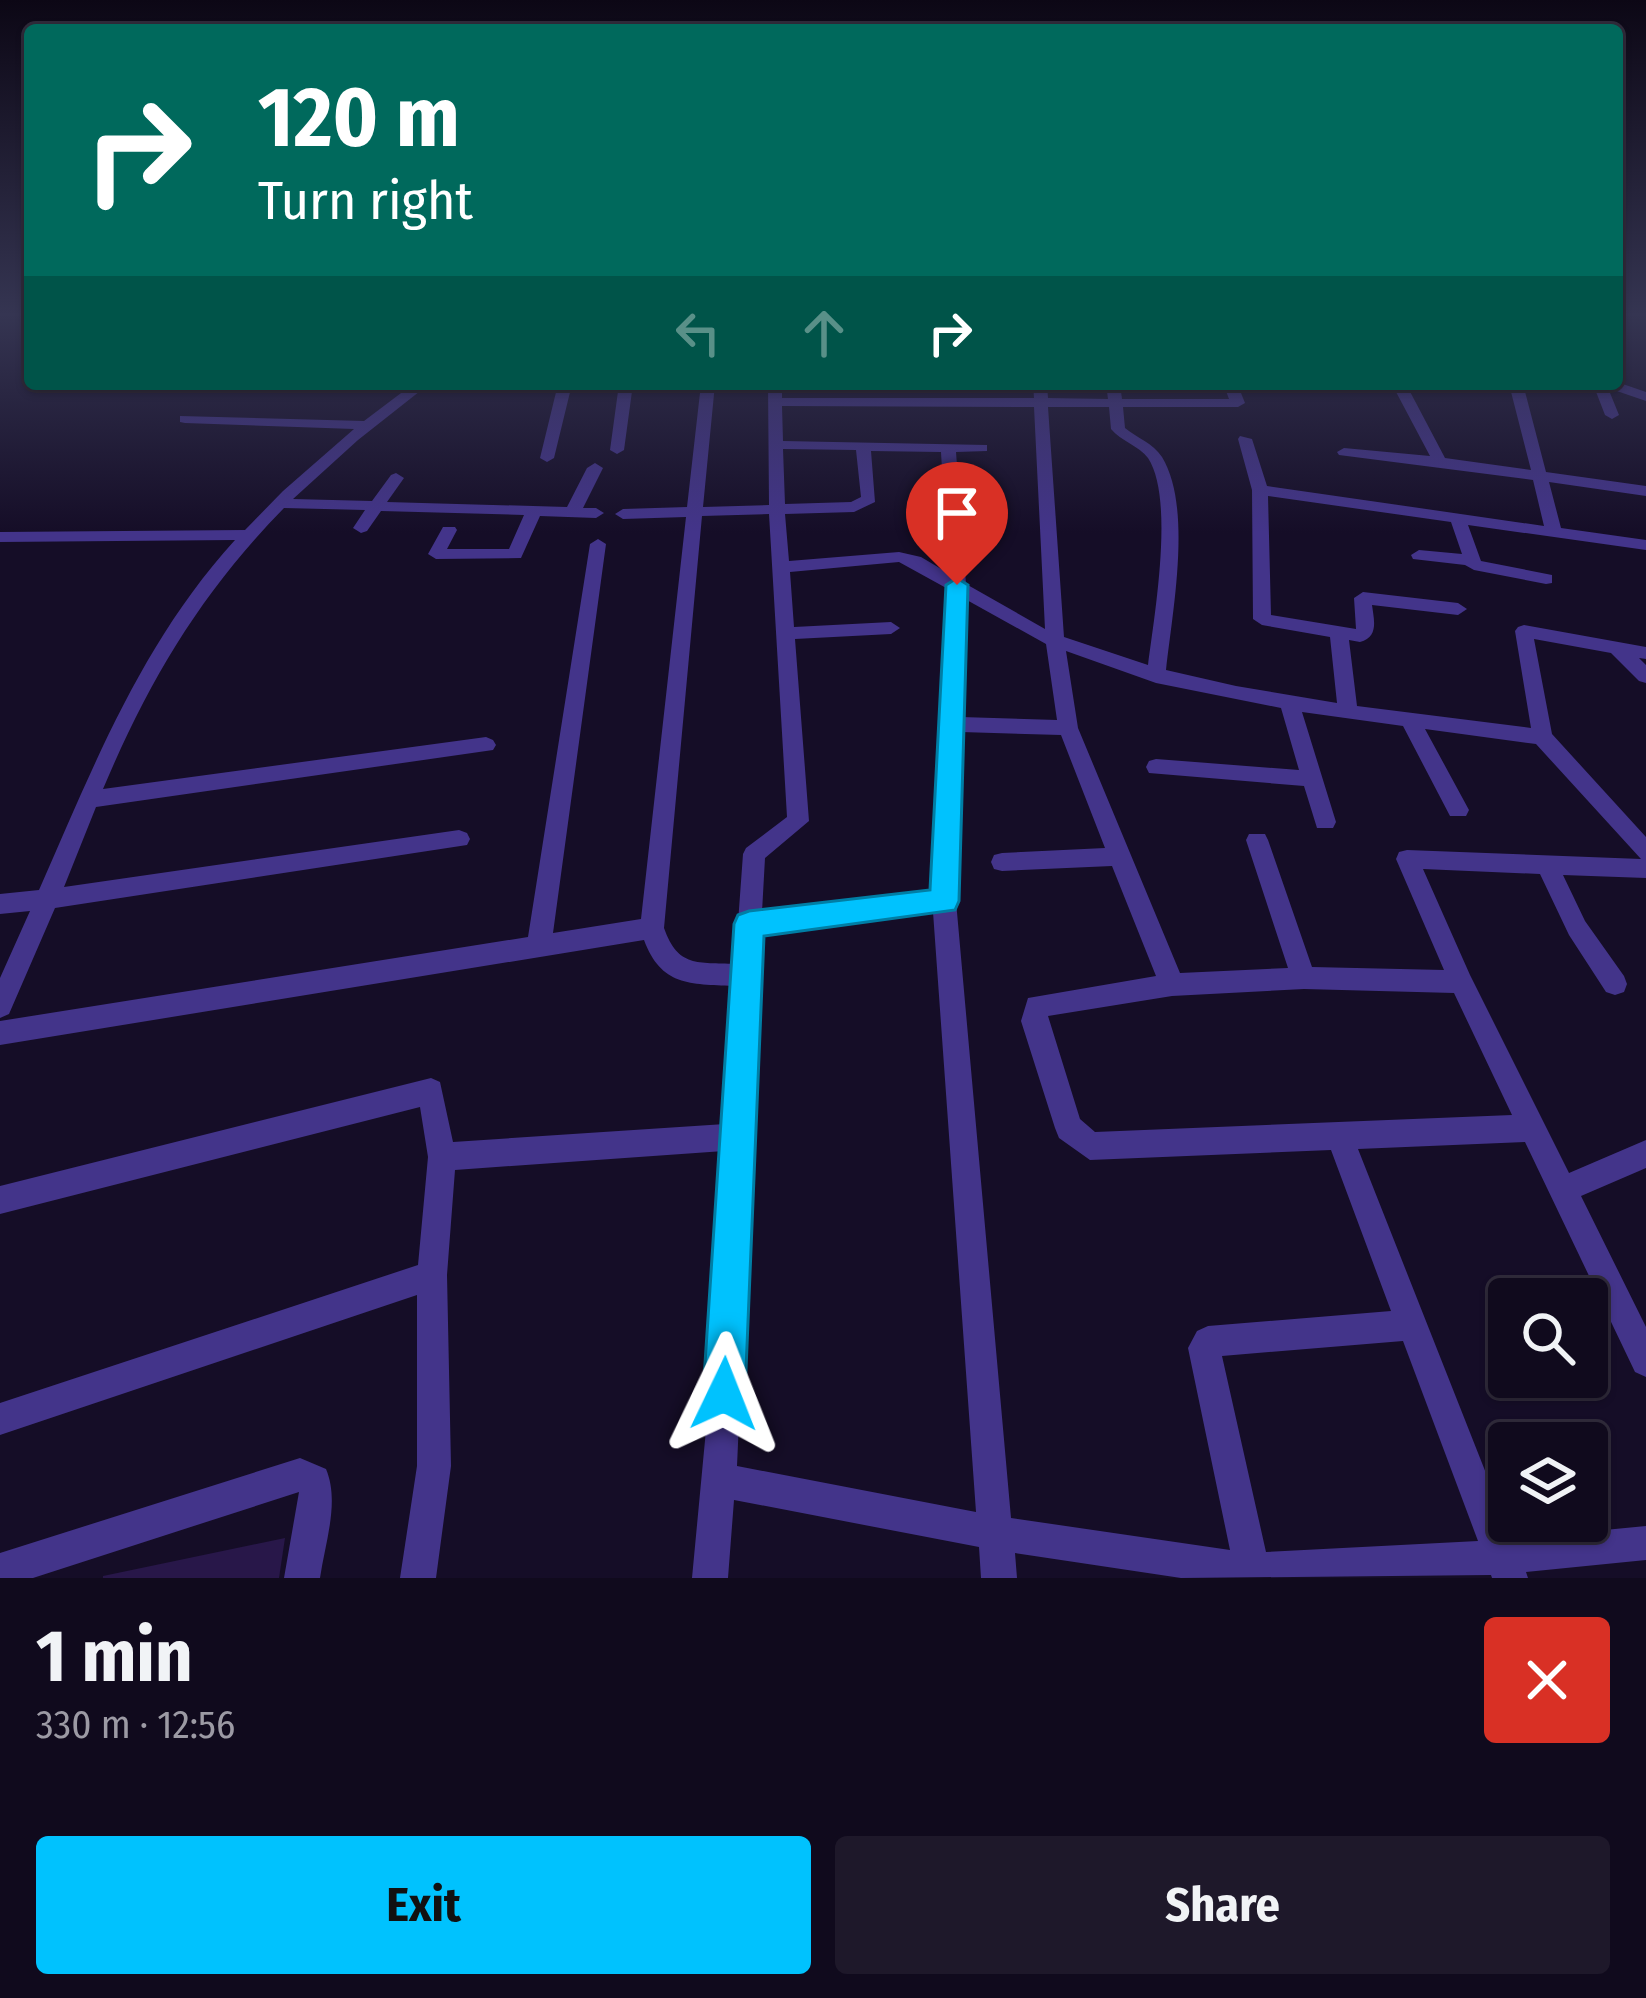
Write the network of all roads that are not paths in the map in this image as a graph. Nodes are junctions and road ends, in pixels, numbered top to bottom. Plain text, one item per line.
1 (413, 390) edge
2 (564, 390) edge
3 (625, 390) edge
4 (707, 390) edge
5 (974, 390) edge
6 (1282, 390) edge
7 (1403, 390) edge
8 (1517, 390) edge
9 (1602, 390) edge
10 (1114, 392) edge
11 (775, 393) edge
12 (1041, 393) edge
13 (974, 401) junction
14 (1612, 415) dead end
15 (185, 419) dead end
16 (363, 425) junction
17 (1245, 439) dead end
18 (776, 445) junction
19 (863, 446) junction
20 (948, 448) junction
21 (982, 448) dead end
22 (616, 450) dead end
23 (1344, 452) dead end
24 (547, 458) dead end
25 (1440, 462) junction
26 (595, 468) dead end
27 (1539, 477) junction
28 (396, 478) dead end
29 (1260, 490) junction
30 (1646, 491) edge
31 (279, 502) junction
32 (377, 507) junction
33 (777, 510) junction
34 (534, 512) junction
35 (696, 512) junction
36 (572, 513) junction
37 (596, 513) dead end
38 (623, 514) dead end
39 (1457, 518) junction
40 (361, 528) dead end
41 (449, 530) dead end
42 (1553, 532) junction
43 (247, 535) junction
44 (0, 537) edge
45 (598, 544) dead end
46 (1646, 545) edge
47 (1419, 555) dead end
48 (1470, 560) junction
49 (783, 567) junction
50 (1546, 579) dead end
51 (957, 585) junction
52 (1458, 609) dead end
53 (891, 628) dead end
54 (788, 633) junction
55 (1339, 634) junction
56 (1054, 641) junction
57 (1617, 648) junction
58 (1646, 653) edge
59 (1156, 676) junction
60 (1646, 676) edge
61 (1289, 702) junction
62 (1348, 710) junction
63 (1409, 718) junction
64 (949, 724) junction
65 (1068, 728) junction
66 (1542, 737) junction
67 (486, 746) dead end
68 (1156, 767) dead end
69 (1312, 779) junction
70 (91, 799) junction
71 (1458, 810) dead end
72 (1325, 822) dead end
73 (459, 839) dead end
74 (1257, 840) dead end
75 (1646, 851) edge
76 (1121, 856) junction
77 (1001, 862) dead end
78 (1547, 866) junction
79 (1646, 869) edge
80 (47, 898) junction
81 (944, 901) junction
82 (0, 904) edge
83 (749, 924) junction
84 (652, 928) junction
85 (539, 945) junction
86 (747, 976) junction
87 (1304, 978) junction
88 (1461, 982) junction
89 (1615, 984) dead end
90 (1172, 985) junction
91 (0, 1006) edge
92 (0, 1034) edge
93 (1532, 1129) junction
94 (1339, 1136) junction
95 (735, 1137) junction
96 (1646, 1154) edge
97 (442, 1156) junction
98 (1562, 1190) junction
99 (0, 1200) edge
100 (432, 1275) junction
101 (1412, 1325) junction
102 (1646, 1361) edge
103 (0, 1418) edge
104 (720, 1480) junction
105 (997, 1533) junction
106 (1646, 1544) edge
107 (1506, 1568) edge
108 (0, 1571) edge
109 (1253, 1575) edge
110 (302, 1578) edge
111 (418, 1578) edge
112 (710, 1578) edge
113 (999, 1578) edge

1 - 16 street
2 - 24 street
3 - 22 street
4 - 35 street
5 - 13 street
6 - 10 street
7 - 25 street
8 - 27 street
9 - 14 street
10 - 12 street
10 - 59 street
11 - 13 street
11 - 18 street
12 - 13 street
12 - 56 street
15 - 16 street
16 - 31 street
17 - 29 street
18 - 19 street
18 - 33 street
19 - 20 street
19 - 33 street
20 - 21 street
20 - 51 street
23 - 25 street
25 - 27 street
26 - 36 street
27 - 30 street
27 - 42 street
28 - 32 street
29 - 39 street
29 - 55 street
31 - 32 street
31 - 43 street
32 - 34 street
32 - 40 street
33 - 35 street
33 - 49 street
34 - 36 street
34 - 41 street
35 - 38 street
35 - 84 street
36 - 37 street
39 - 42 street
39 - 48 street
42 - 46 street
43 - 44 street
43 - 70 street
45 - 85 street
47 - 48 street
48 - 50 street
49 - 51 street
49 - 54 street
51 - 56 street
51 - 64 street
52 - 55 street
53 - 54 street
54 - 83 street
55 - 62 street
56 - 59 street
56 - 65 street
57 - 58 street
57 - 60 street
57 - 66 street
59 - 61 street
61 - 62 street
61 - 69 street
62 - 63 street
63 - 66 street
63 - 71 street
64 - 65 street
64 - 81 street
65 - 76 street
66 - 75 street
67 - 70 street
68 - 69 street
69 - 72 street
70 - 80 street
73 - 80 street
74 - 87 street
76 - 77 street
76 - 90 street
78 - 79 street
78 - 88 street
78 - 89 street
80 - 82 street
80 - 91 street
81 - 83 street
81 - 105 street
83 - 86 street
84 - 85 street
84 - 86 street
85 - 92 street
86 - 95 street
87 - 88 street
87 - 90 street
88 - 93 street
90 - 94 street
93 - 94 street
93 - 98 street
94 - 101 street
95 - 97 street
95 - 104 street
96 - 98 street
97 - 99 street
97 - 100 street
98 - 102 street
100 - 103 street
100 - 111 street
101 - 107 street
101 - 109 street
104 - 105 street
104 - 112 street
105 - 109 street
105 - 113 street
106 - 107 street
107 - 109 street
108 - 110 street

